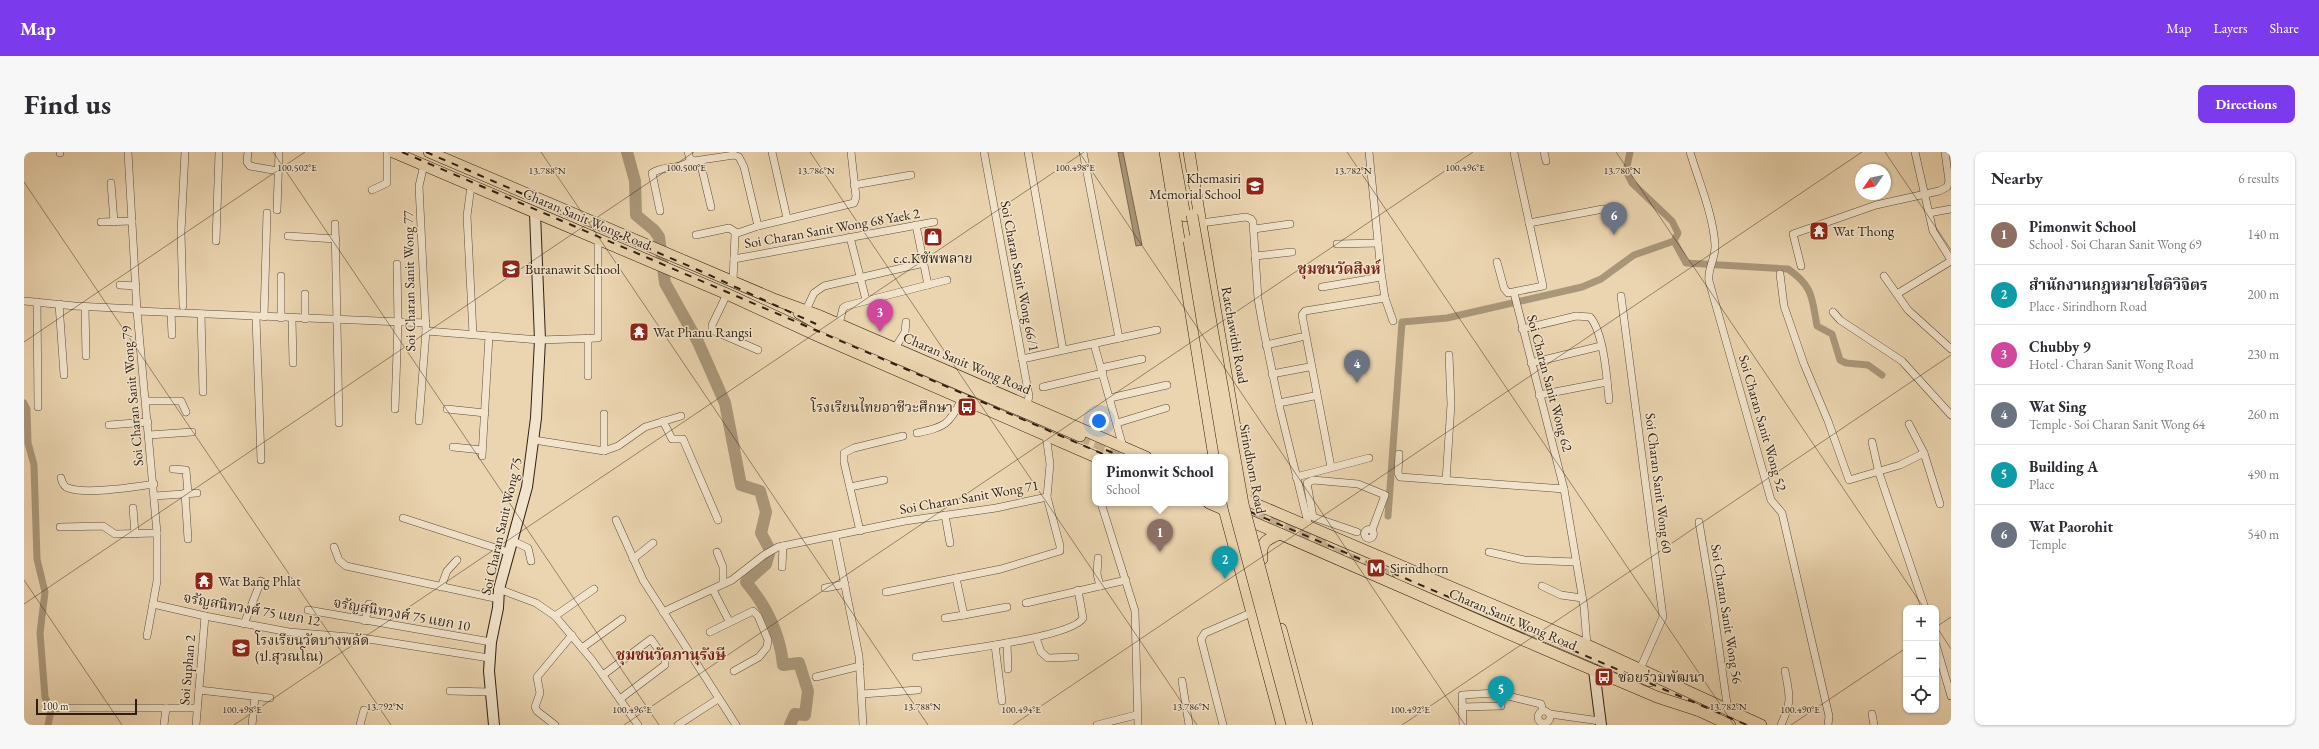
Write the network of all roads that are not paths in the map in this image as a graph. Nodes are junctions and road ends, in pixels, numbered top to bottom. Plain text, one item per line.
1 (128, 152) edge
2 (185, 152) edge
3 (219, 152) edge
4 (248, 152) edge
5 (279, 152) edge
6 (387, 152) edge
7 (393, 152) edge
8 (429, 152) edge
9 (688, 152) edge
10 (772, 152) edge
11 (851, 152) edge
12 (984, 152) edge
13 (1028, 152) edge
14 (1083, 152) edge
15 (1165, 152) edge
16 (1173, 152) edge
17 (1182, 152) edge
18 (1189, 152) edge
19 (1369, 152) edge
20 (1544, 152) edge
21 (1690, 152) edge
22 (1915, 152) edge
23 (1945, 152) edge
24 (1514, 153) edge
25 (691, 160) junction
26 (700, 161) junction
27 (1546, 161) dead end
28 (424, 165) junction
29 (278, 170) junction
30 (910, 175) dead end
31 (111, 183) dead end
32 (854, 185) junction
33 (471, 186) junction
34 (372, 190) dead end
35 (1923, 194) junction
36 (711, 207) dead end
37 (1603, 209) dead end
38 (1951, 209) edge
39 (277, 210) dead end
40 (660, 211) dead end
41 (267, 213) dead end
42 (535, 213) junction
43 (1929, 213) junction
44 (1189, 216) junction
45 (787, 218) junction
46 (132, 221) junction
47 (101, 222) dead end
48 (114, 222) junction
49 (934, 222) dead end
50 (1201, 223) junction
51 (1529, 223) junction
52 (335, 224) dead end
53 (1290, 224) dead end
54 (916, 225) junction
55 (758, 226) junction
56 (1254, 229) junction
57 (737, 233) junction
58 (696, 235) dead end
59 (288, 236) dead end
60 (850, 237) junction
61 (336, 238) junction
62 (598, 239) junction
63 (216, 241) dead end
64 (1378, 243) junction
65 (1336, 244) dead end
66 (1292, 252) dead end
67 (1255, 256) junction
68 (734, 259) junction
69 (1951, 260) edge
70 (1497, 262) dead end
71 (924, 263) junction
72 (397, 264) dead end
73 (1801, 266) dead end
74 (1780, 274) dead end
75 (281, 276) dead end
76 (1884, 276) dead end
77 (861, 277) junction
78 (1381, 277) junction
79 (947, 280) dead end
80 (733, 282) junction
81 (120, 285) dead end
82 (928, 285) junction
83 (136, 286) junction
84 (1322, 287) dead end
85 (305, 294) dead end
86 (727, 294) junction
87 (1897, 294) junction
88 (1514, 296) junction
89 (1621, 296) dead end
90 (1385, 298) junction
91 (776, 300) junction
92 (866, 300) junction
93 (24, 301) edge
94 (37, 302) junction
95 (61, 305) junction
96 (183, 306) dead end
97 (85, 307) junction
98 (137, 310) junction
99 (806, 310) junction
100 (1833, 312) dead end
101 (171, 313) junction
102 (770, 313) junction
103 (201, 314) junction
104 (256, 317) junction
105 (264, 317) junction
106 (281, 318) junction
107 (292, 319) junction
108 (305, 319) junction
109 (338, 319) junction
110 (1393, 321) dead end
111 (398, 322) junction
112 (906, 322) dead end
113 (426, 323) junction
114 (839, 324) junction
115 (1522, 329) junction
116 (1158, 330) dead end
117 (426, 331) junction
118 (473, 334) junction
119 (172, 335) dead end
120 (489, 336) junction
121 (1301, 337) dead end
122 (588, 338) junction
123 (1120, 338) junction
124 (540, 340) junction
125 (1094, 344) junction
126 (1266, 345) junction
127 (1601, 346) junction
128 (895, 348) junction
129 (1951, 349) edge
130 (758, 350) dead end
131 (1064, 350) junction
132 (1449, 355) dead end
133 (86, 356) dead end
134 (1022, 359) junction
135 (1142, 359) dead end
136 (293, 363) dead end
137 (1531, 363) junction
138 (1309, 366) dead end
139 (1102, 370) junction
140 (1272, 374) junction
141 (64, 375) dead end
142 (588, 376) dead end
143 (1607, 382) junction
144 (1168, 385) dead end
145 (1043, 387) dead end
146 (203, 392) dead end
147 (1539, 395) junction
148 (1314, 396) dead end
149 (1110, 398) junction
150 (962, 399) junction
151 (1609, 400) dead end
152 (146, 401) junction
153 (1278, 403) junction
154 (1027, 405) junction
155 (38, 408) dead end
156 (1166, 408) dead end
157 (395, 409) dead end
158 (447, 409) dead end
159 (186, 412) dead end
160 (485, 413) junction
161 (604, 414) dead end
162 (1951, 415) edge
163 (681, 416) dead end
164 (419, 421) dead end
165 (663, 421) junction
166 (148, 422) junction
167 (339, 423) dead end
168 (1117, 423) junction
169 (1909, 424) dead end
170 (109, 425) dead end
171 (192, 432) dead end
172 (917, 433) dead end
173 (149, 435) junction
174 (1046, 435) junction
175 (903, 436) dead end
176 (534, 440) junction
177 (1872, 442) dead end
178 (453, 447) dead end
179 (1124, 447) junction
180 (604, 451) junction
181 (1924, 453) junction
182 (1138, 454) edge
183 (1214, 454) edge
184 (1226, 454) edge
185 (1399, 454) dead end
186 (1092, 455) edge
187 (1369, 458) dead end
188 (261, 460) dead end
189 (1228, 466) edge
190 (1331, 467) junction
191 (173, 470) dead end
192 (1879, 471) junction
193 (1296, 477) junction
194 (61, 478) dead end
195 (884, 480) dead end
196 (1446, 481) junction
197 (154, 484) junction
198 (850, 487) junction
199 (1564, 489) junction
200 (1228, 492) edge
201 (187, 493) junction
202 (197, 493) dead end
203 (154, 496) junction
204 (1047, 498) junction
205 (1248, 501) junction
206 (1940, 504) dead end
207 (1102, 506) edge
208 (1223, 506) edge
209 (133, 508) dead end
210 (945, 515) junction
211 (404, 518) dead end
212 (616, 520) dead end
213 (718, 520) dead end
214 (1253, 522) junction
215 (1699, 522) dead end
216 (1309, 527) junction
217 (60, 528) dead end
218 (860, 531) junction
219 (1358, 532) junction
220 (157, 533) junction
221 (135, 534) junction
222 (1280, 534) junction
223 (835, 536) junction
224 (188, 539) dead end
225 (511, 540) junction
226 (653, 543) dead end
227 (950, 543) dead end
228 (783, 546) junction
229 (1353, 546) junction
230 (334, 547) dead end
231 (508, 552) junction
232 (717, 552) dead end
233 (1489, 552) dead end
234 (1374, 555) junction
235 (1098, 558) dead end
236 (633, 559) junction
237 (1262, 559) junction
238 (457, 560) dead end
239 (531, 561) dead end
240 (1576, 562) junction
241 (782, 567) dead end
242 (1370, 574) junction
243 (956, 578) junction
244 (1126, 580) junction
245 (261, 581) dead end
246 (723, 584) junction
247 (845, 584) junction
248 (1100, 586) junction
249 (1542, 586) dead end
250 (441, 587) junction
251 (825, 588) dead end
252 (499, 589) junction
253 (594, 589) dead end
254 (713, 590) junction
255 (1078, 590) junction
256 (886, 592) dead end
257 (1582, 598) junction
258 (499, 599) junction
259 (1026, 603) dead end
260 (153, 604) junction
261 (369, 604) dead end
262 (1924, 605) edge
263 (1007, 607) dead end
264 (308, 610) dead end
265 (663, 612) junction
266 (1251, 613) junction
267 (964, 615) junction
268 (205, 616) junction
269 (555, 616) junction
270 (945, 618) dead end
271 (622, 619) dead end
272 (365, 621) junction
273 (730, 621) junction
274 (244, 624) junction
275 (1282, 629) junction
276 (710, 632) dead end
277 (1256, 632) junction
278 (572, 635) junction
279 (147, 636) dead end
280 (1036, 638) junction
281 (491, 642) junction
282 (1007, 644) junction
283 (995, 645) junction
284 (1587, 645) junction
285 (582, 648) junction
286 (1939, 655) edge
287 (916, 657) dead end
288 (1075, 657) dead end
289 (489, 658) junction
290 (860, 666) junction
291 (1008, 669) dead end
292 (1640, 669) junction
293 (1594, 670) junction
294 (734, 671) dead end
295 (1785, 671) dead end
296 (603, 675) junction
297 (816, 678) dead end
298 (1182, 681) dead end
299 (198, 690) junction
300 (918, 690) dead end
301 (450, 691) dead end
302 (490, 692) junction
303 (862, 694) junction
304 (1502, 694) junction
305 (1951, 696) edge
306 (254, 697) junction
307 (270, 698) dead end
308 (620, 699) junction
309 (718, 699) junction
310 (1701, 699) junction
311 (1002, 701) dead end
312 (1462, 706) junction
313 (58, 708) dead end
314 (166, 708) junction
315 (197, 708) junction
316 (364, 710) dead end
317 (1543, 710) junction
318 (1697, 710) junction
319 (1728, 711) junction
320 (1550, 714) junction
321 (1872, 714) dead end
322 (1136, 715) junction
323 (1600, 723) edge
324 (1546, 724) edge
325 (164, 725) edge
326 (196, 725) edge
327 (252, 725) edge
328 (360, 725) edge
329 (494, 725) edge
330 (555, 725) edge
331 (638, 725) edge
332 (678, 725) edge
333 (736, 725) edge
334 (863, 725) edge
335 (1097, 725) edge
336 (1138, 725) edge
337 (1190, 725) edge
338 (1223, 725) edge
339 (1282, 725) edge
340 (1292, 725) edge
341 (1301, 725) edge
342 (1307, 725) edge
343 (1463, 725) edge
344 (1730, 725) edge
345 (1761, 725) edge
346 (1781, 725) edge
347 (1828, 725) edge
348 (1874, 725) edge

1 - 46 street, Soi Charan Sanit Wong 79
2 - 96 street
3 - 63 street
4 - 29 street
5 - 29 street
6 - 34 street
7 - 28 main road, Charan Sanit Wong Road
8 - 80 main road, Charan Sanit Wong Road
9 - 25 street
10 - 45 street
11 - 32 street
12 - 134 street, Soi Charan Sanit Wong 66/1
13 - 131 street
14 - 123 street
15 - 183 main road
16 - 44 main road
17 - 44 main road
18 - 50 main road, Ratchawithi Road
19 - 64 street
20 - 27 street
21 - 347 street, Soi Charan Sanit Wong 52
22 - 35 street
23 - 35 street
24 - 51 street
25 - 26 street
25 - 40 street
26 - 36 street
26 - 55 street
28 - 33 main road, Charan Sanit Wong Road
28 - 113 street, Soi Charan Sanit Wong 77
29 - 39 street
30 - 32 street
31 - 48 street
32 - 45 street
33 - 42 main road, Charan Sanit Wong Road
33 - 118 street
35 - 43 street
35 - 73 street
37 - 51 street
38 - 43 street
41 - 105 street
42 - 62 main road, Charan Sanit Wong Road
42 - 124 street, Soi Charan Sanit Wong 75
43 - 69 street
44 - 184 main road, Sirindhorn Road, bridge
44 - 341 main road, Sirindhorn Road, bridge
45 - 55 street
46 - 48 street
46 - 83 street, Soi Charan Sanit Wong 79
47 - 48 street
49 - 54 street, Soi Charan Sanit Wong 68 Yaek 2
50 - 56 street
50 - 205 main road, Ratchawithi Road
51 - 88 street
52 - 61 street
53 - 56 street
54 - 60 street, Soi Charan Sanit Wong 68 Yaek 2
54 - 71 street
55 - 57 street
56 - 67 street
57 - 58 street
57 - 68 street
59 - 61 street
60 - 68 street, Soi Charan Sanit Wong 68 Yaek 2
60 - 77 street
61 - 109 street
62 - 86 main road, Charan Sanit Wong Road
62 - 122 street
64 - 65 street
64 - 78 street
66 - 67 street
67 - 126 street
68 - 80 street
69 - 87 street
70 - 88 street
71 - 77 street
71 - 82 street
72 - 111 street
74 - 192 street
75 - 106 street
76 - 87 street
77 - 92 street
77 - 99 street
78 - 84 street
78 - 90 street
79 - 82 street
80 - 91 main road, Charan Sanit Wong Road
81 - 83 street
82 - 92 street
83 - 98 street, Soi Charan Sanit Wong 79
85 - 108 street
86 - 102 main road, Charan Sanit Wong Road
86 - 130 street
87 - 129 street
88 - 115 street, Soi Charan Sanit Wong 62
89 - 292 street, Soi Charan Sanit Wong 60
90 - 110 street
90 - 190 street
91 - 99 main road, Charan Sanit Wong Road
91 - 102 main road, Charan Sanit Wong Road
92 - 114 street
93 - 94 street
94 - 95 street
94 - 155 street
95 - 97 street
95 - 141 street
97 - 98 street
97 - 133 street
98 - 101 street
98 - 152 street, Soi Charan Sanit Wong 79
99 - 114 main road, Charan Sanit Wong Road
100 - 162 street
101 - 103 street
101 - 119 street
102 - 150 main road, Charan Sanit Wong Road
103 - 104 street
103 - 146 street
104 - 105 street
104 - 188 street
105 - 106 street
106 - 107 street
107 - 108 street
107 - 136 street
108 - 109 street
109 - 111 street
109 - 167 street
111 - 113 street
111 - 157 street
112 - 128 street
113 - 117 street, Soi Charan Sanit Wong 77
114 - 128 main road, Charan Sanit Wong Road
115 - 127 street
115 - 137 street, Soi Charan Sanit Wong 62
116 - 123 street
117 - 118 street
117 - 164 street, Soi Charan Sanit Wong 77
118 - 120 street
120 - 124 street
120 - 160 street
121 - 126 street
122 - 124 street
122 - 142 street
123 - 125 street
124 - 176 street, Soi Charan Sanit Wong 75
125 - 131 street
125 - 139 street
126 - 140 street
127 - 137 street
127 - 143 street
128 - 154 main road, Charan Sanit Wong Road
131 - 134 street
132 - 196 street
134 - 154 street, Soi Charan Sanit Wong 66/1
135 - 139 street
137 - 147 street, Soi Charan Sanit Wong 62
138 - 140 street
139 - 145 street
139 - 149 street
140 - 153 street
143 - 147 street
143 - 151 street
144 - 149 street
147 - 199 street, Soi Charan Sanit Wong 62
148 - 153 street
149 - 168 street
150 - 172 street
150 - 174 main road, Charan Sanit Wong Road
152 - 159 street
152 - 166 street, Soi Charan Sanit Wong 79
153 - 193 street
154 - 179 main road, Charan Sanit Wong Road
156 - 168 street
158 - 160 street
160 - 178 street
161 - 180 street
163 - 165 street
165 - 180 street
165 - 213 street
166 - 170 street
166 - 173 street, Soi Charan Sanit Wong 79
168 - 179 street
169 - 181 street
171 - 173 street
173 - 197 street, Soi Charan Sanit Wong 79
174 - 186 main road, Charan Sanit Wong Road
174 - 204 street, Soi Charan Sanit Wong 71
175 - 198 street
176 - 180 street
176 - 225 street, Soi Charan Sanit Wong 75
177 - 192 street
179 - 182 main road, Charan Sanit Wong Road
181 - 192 street
181 - 206 street
185 - 196 street
187 - 190 street
189 - 340 main road, Sirindhorn Road, bridge
190 - 193 street
191 - 201 street
192 - 262 street
193 - 216 street
194 - 197 street
195 - 198 street
196 - 199 street
197 - 203 street, Soi Charan Sanit Wong 79
198 - 218 street
199 - 240 street, Soi Charan Sanit Wong 62
200 - 205 main road, Charan Sanit Wong Road
201 - 202 street
201 - 203 street
201 - 224 street
203 - 220 street, Soi Charan Sanit Wong 79
204 - 210 street, Soi Charan Sanit Wong 71
204 - 243 street
205 - 214 main road, Ratchawithi Road
205 - 216 main road, Charan Sanit Wong Road
207 - 244 street
208 - 214 main road, Charan Sanit Wong Road
208 - 266 main road
209 - 221 street
210 - 218 street, Soi Charan Sanit Wong 71
210 - 227 street
211 - 231 street
212 - 236 street
214 - 222 main road, Charan Sanit Wong Road
214 - 237 main road, Sirindhorn Road
215 - 319 street, Soi Charan Sanit Wong 56
216 - 229 main road, Charan Sanit Wong Road
217 - 221 street
218 - 223 street, Soi Charan Sanit Wong 71
219 - 219 street
219 - 229 street
220 - 221 street
220 - 260 street, Soi Charan Sanit Wong 79
222 - 237 main road
222 - 242 main road, Charan Sanit Wong Road
223 - 228 street, Soi Charan Sanit Wong 71
223 - 247 street
225 - 231 street, Soi Charan Sanit Wong 75
225 - 239 street
226 - 236 street
228 - 241 street
228 - 246 street, Soi Charan Sanit Wong 71
229 - 234 main road, Charan Sanit Wong Road
230 - 250 street
231 - 252 street, Soi Charan Sanit Wong 75
232 - 246 street
233 - 240 street
234 - 242 main road
234 - 284 main road, Charan Sanit Wong Road
235 - 248 street
236 - 265 street
237 - 275 main road, Sirindhorn Road
238 - 250 street
240 - 257 street, Soi Charan Sanit Wong 62
242 - 293 main road, Charan Sanit Wong Road
243 - 256 street
243 - 267 street
244 - 248 street
244 - 322 street
245 - 274 street
246 - 254 street
247 - 251 street
247 - 290 street
248 - 255 street
249 - 257 street
250 - 258 street
252 - 258 street, Soi Charan Sanit Wong 75
252 - 269 street
253 - 269 street
254 - 265 street
254 - 273 street
255 - 259 street
255 - 280 street
257 - 284 street, Soi Charan Sanit Wong 62
258 - 281 street, Soi Charan Sanit Wong 75
260 - 268 street, จรัญสนิทวงศ์ 75 แยก 12
260 - 279 street, Soi Charan Sanit Wong 79
261 - 272 street
263 - 267 street
264 - 272 street, จรัญสนิทวงศ์ 75 แยก 10
265 - 309 street
266 - 277 main road
266 - 338 street
267 - 270 street
268 - 274 street, จรัญสนิทวงศ์ 75 แยก 12
268 - 299 street, Soi Suphan 2
269 - 278 street
271 - 285 street
272 - 281 street, จรัญสนิทวงศ์ 75 แยก 10
273 - 276 street
273 - 294 street
274 - 289 street, จรัญสนิทวงศ์ 75 แยก 12
275 - 277 main road
275 - 342 main road, Sirindhorn Road
277 - 339 main road
278 - 285 street
278 - 330 street
280 - 282 street
280 - 288 street
281 - 289 street, Soi Charan Sanit Wong 75
282 - 283 street
282 - 291 street
283 - 287 street
283 - 311 street
284 - 292 main road, Charan Sanit Wong Road
285 - 296 street
286 - 305 street
289 - 302 street, Soi Charan Sanit Wong 75
290 - 297 street
290 - 303 street
292 - 310 main road, Charan Sanit Wong Road
293 - 318 main road, Charan Sanit Wong Road
293 - 323 street
295 - 346 street
296 - 308 street
296 - 308 street
298 - 337 street
299 - 306 street
299 - 315 street, Soi Suphan 2
300 - 303 street
301 - 302 street
302 - 329 street, Soi Charan Sanit Wong 75
303 - 334 street
304 - 312 street
304 - 312 street
304 - 317 street
306 - 307 street
306 - 327 street
308 - 331 street
309 - 332 street
309 - 333 street
310 - 318 main road, Charan Sanit Wong Road
310 - 319 main road, Charan Sanit Wong Road
312 - 343 street
313 - 314 street
314 - 315 street
314 - 325 street
315 - 326 street, Soi Suphan 2
316 - 328 street
317 - 320 street
317 - 324 street
318 - 344 main road, Charan Sanit Wong Road
319 - 345 main road, Charan Sanit Wong Road
320 - 323 street
320 - 324 street
321 - 348 street
322 - 335 street
322 - 336 street

